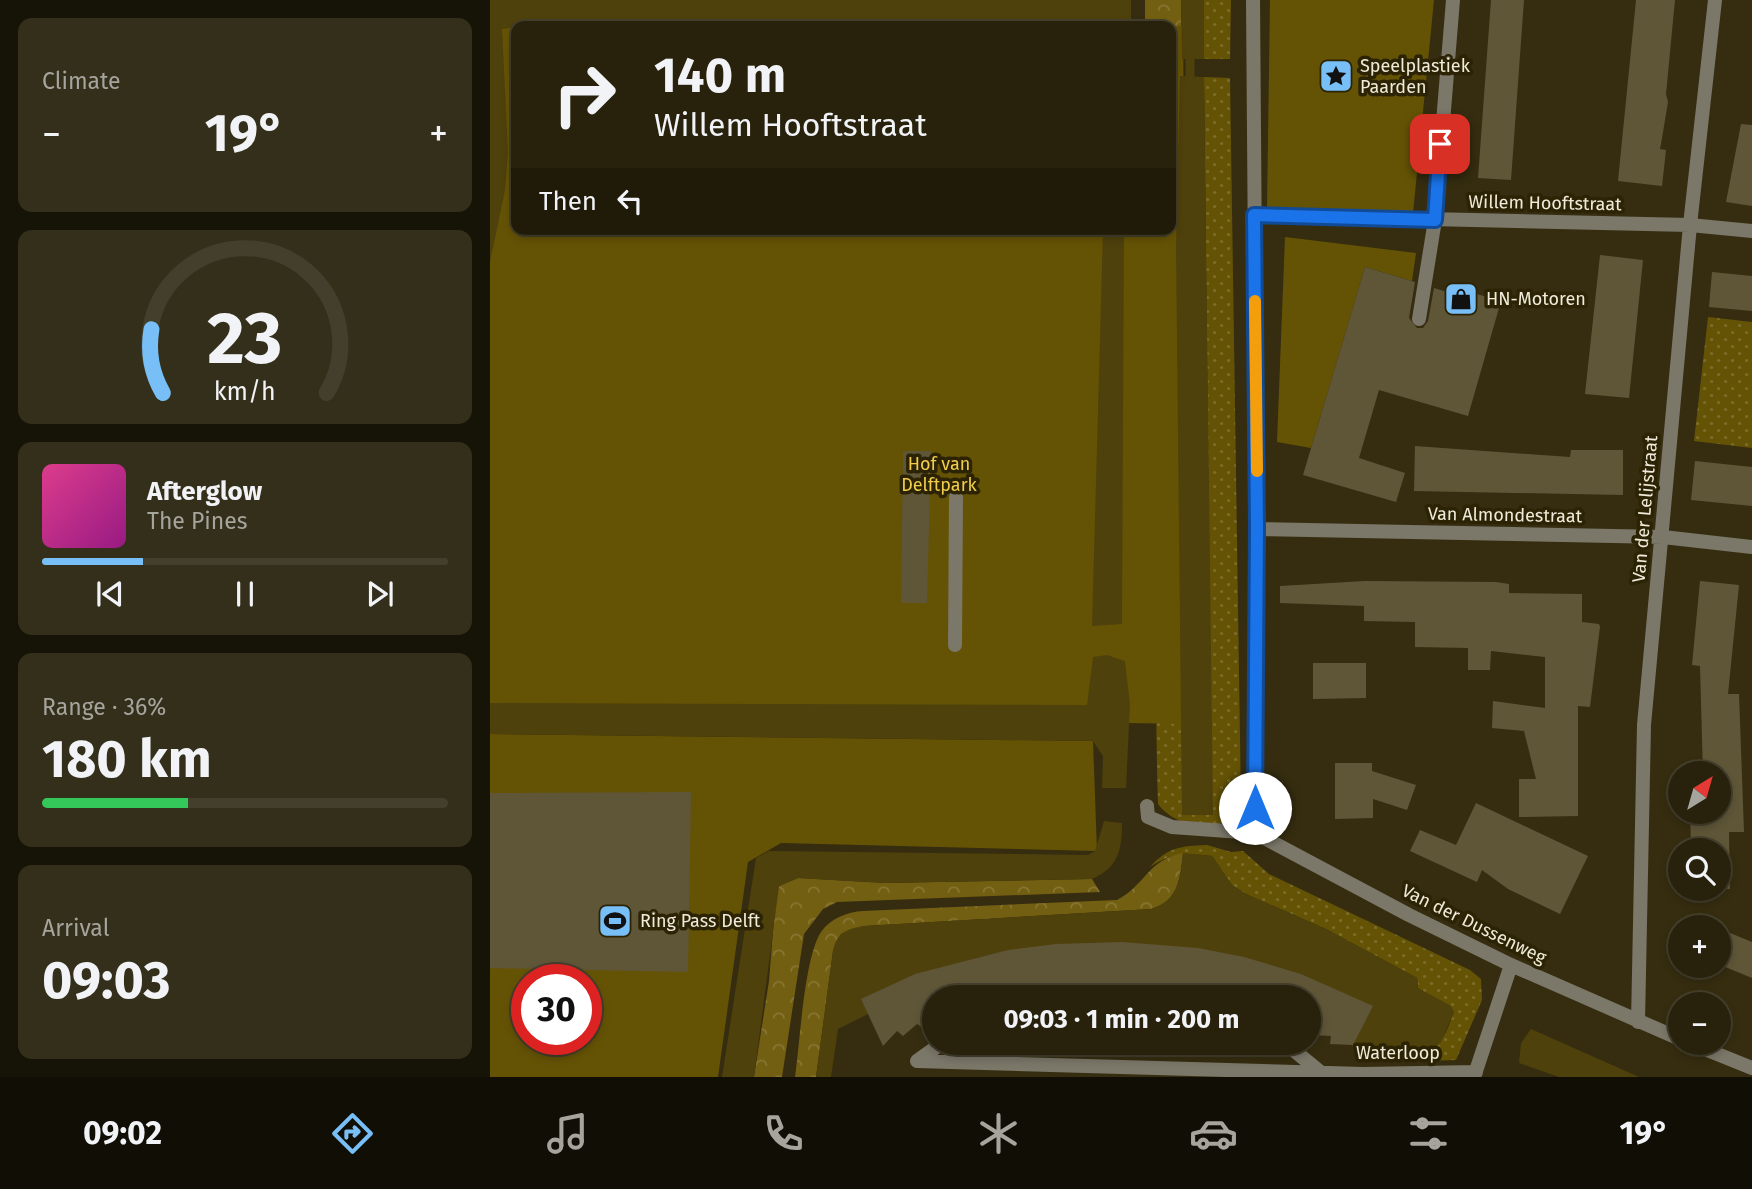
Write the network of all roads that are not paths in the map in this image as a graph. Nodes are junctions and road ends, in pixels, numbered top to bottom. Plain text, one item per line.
1 (1253, 0) edge
2 (1452, 0) edge
3 (1715, 0) edge
4 (1254, 215) junction
5 (1435, 220) junction
6 (1690, 225) junction
7 (1752, 231) edge
8 (1419, 319) dead end
9 (956, 497) dead end
10 (1257, 528) junction
11 (1663, 537) junction
12 (1752, 547) edge
13 (954, 645) dead end
14 (1147, 806) dead end
15 (1255, 833) junction
16 (1511, 965) junction
17 (1638, 1022) junction
18 (1668, 1034) edge
19 (925, 1055) edge
20 (1300, 1055) edge
21 (1720, 1055) edge
22 (1752, 1068) edge
23 (1319, 1070) junction
24 (1079, 1071) edge
25 (1475, 1075) edge

1 - 4 street
2 - 5 street
3 - 6 street, Van der Lelijstraat
4 - 5 street, Willem Hooftstraat
4 - 10 street
5 - 6 street, Willem Hooftstraat
5 - 8 street
6 - 7 street, Willem Hooftstraat
6 - 11 street, Van der Lelijstraat
9 - 13 street
10 - 11 street, Van Almondestraat
10 - 15 street
11 - 12 street, Van Almondestraat
11 - 17 street, Van der Lelijstraat
14 - 15 street
15 - 16 street, Van der Dussenweg
16 - 17 street, Van der Dussenweg
16 - 25 street
17 - 18 street, Van der Dussenweg
19 - 24 street, Waterloop
20 - 23 street
21 - 22 street
23 - 24 street, Waterloop
23 - 25 street, Waterloop

